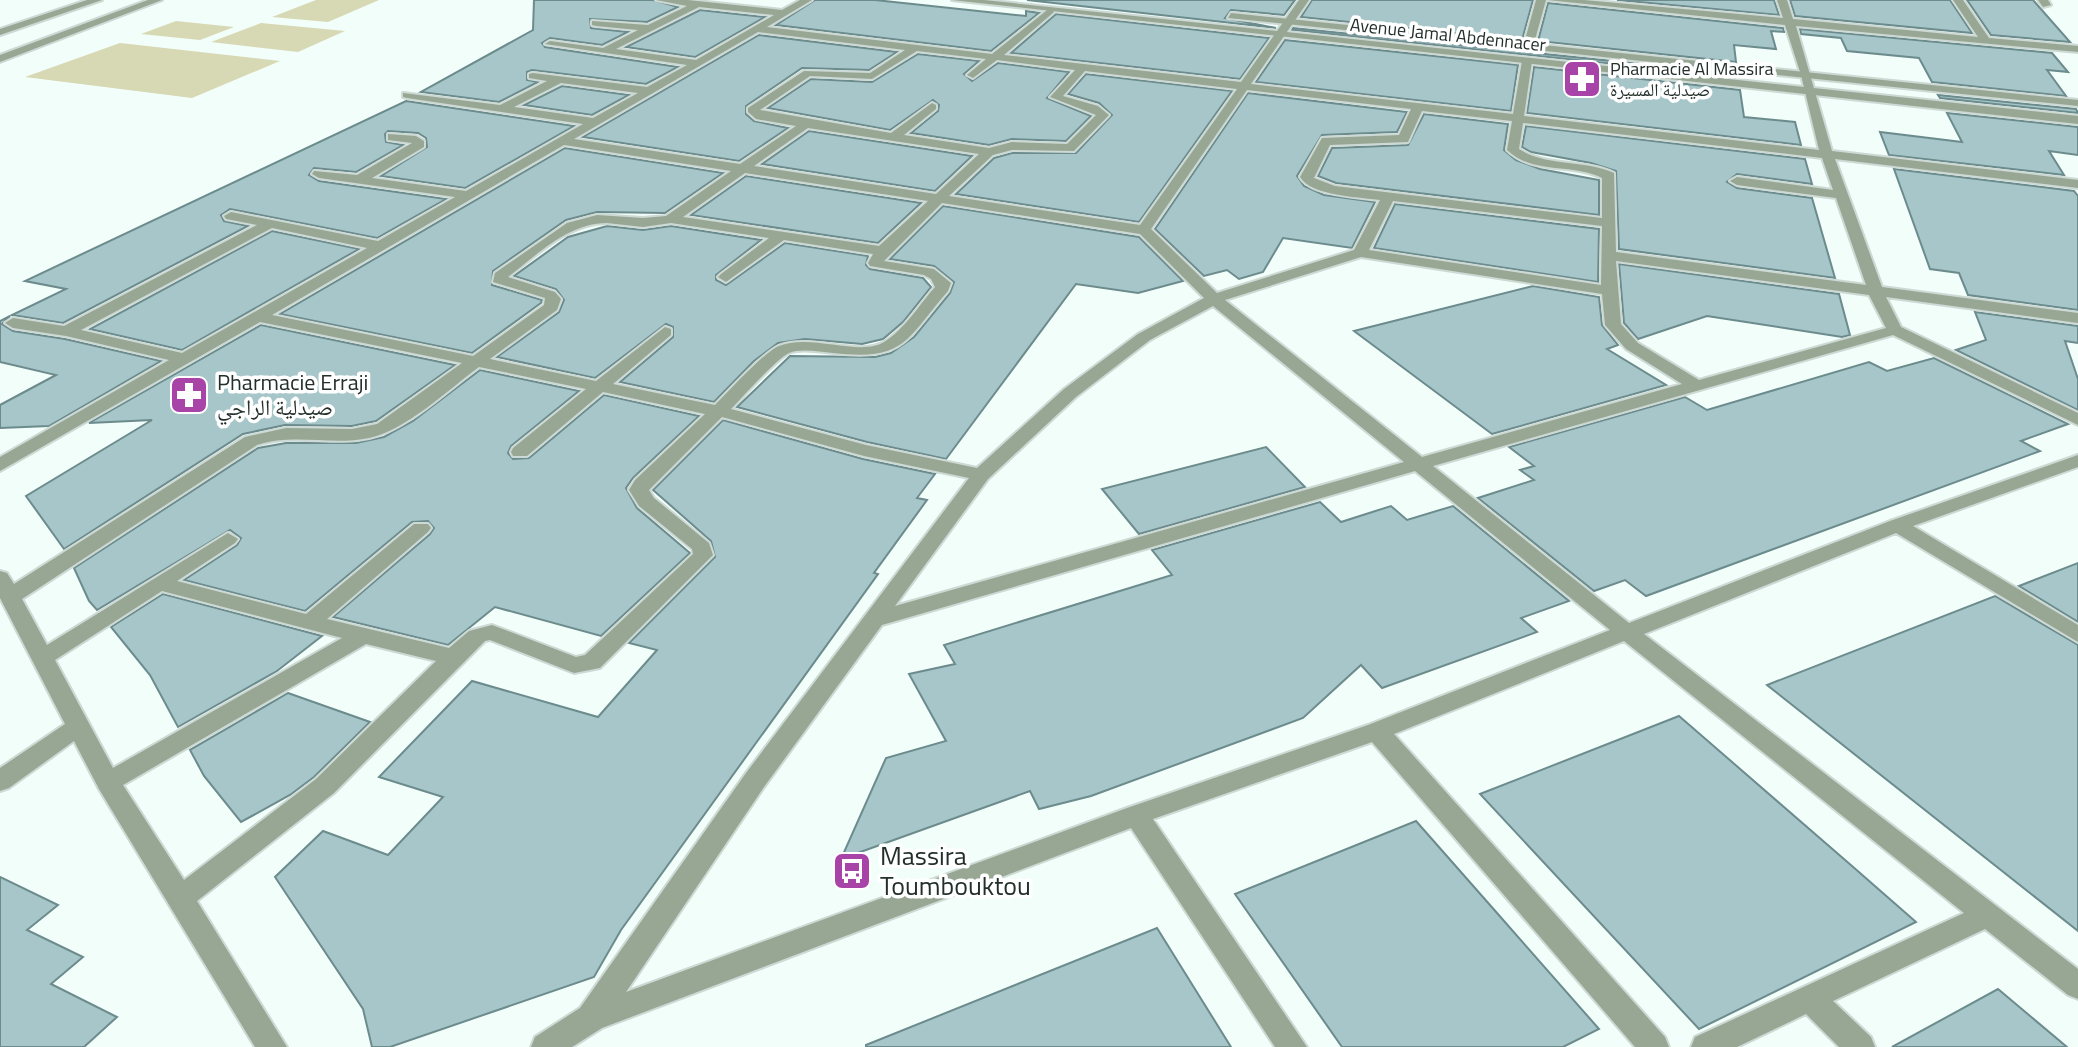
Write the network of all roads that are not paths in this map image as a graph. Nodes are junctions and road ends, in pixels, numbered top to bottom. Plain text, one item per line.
1 (97, 0) edge
2 (157, 0) edge
3 (661, 0) edge
4 (807, 0) edge
5 (957, 0) edge
6 (1304, 0) edge
7 (1541, 0) edge
8 (1553, 0) edge
9 (1782, 0) edge
10 (1958, 0) edge
11 (1622, 3) edge
12 (698, 4) junction
13 (1051, 10) junction
14 (782, 13) junction
15 (1214, 14) dead end
16 (1912, 18) dead end
17 (1287, 22) junction
18 (596, 23) dead end
19 (1790, 23) junction
20 (648, 28) junction
21 (756, 29) junction
22 (0, 32) edge
23 (1920, 34) junction
24 (1278, 35) junction
25 (1986, 41) junction
26 (550, 44) dead end
27 (915, 48) junction
28 (2078, 49) edge
29 (606, 50) junction
30 (1528, 54) junction
31 (994, 58) junction
32 (0, 59) edge
33 (697, 63) junction
34 (1082, 68) junction
35 (973, 75) dead end
36 (1807, 75) junction
37 (533, 76) dead end
38 (560, 79) junction
39 (1243, 87) junction
40 (649, 91) junction
41 (1811, 91) junction
42 (407, 95) dead end
43 (2078, 103) edge
44 (1418, 106) junction
45 (932, 107) dead end
46 (501, 109) junction
47 (1516, 118) junction
48 (2078, 120) edge
49 (594, 122) junction
50 (806, 124) junction
51 (392, 137) dead end
52 (894, 137) junction
53 (562, 141) junction
54 (989, 152) junction
55 (1827, 155) junction
56 (741, 169) junction
57 (319, 174) dead end
58 (360, 179) junction
59 (1737, 181) dead end
60 (2078, 184) edge
61 (466, 195) junction
62 (1389, 195) junction
63 (1842, 195) junction
64 (938, 196) junction
65 (231, 216) dead end
66 (671, 219) junction
67 (1609, 223) junction
68 (268, 225) junction
69 (1144, 230) junction
70 (782, 235) junction
71 (380, 246) junction
72 (882, 251) junction
73 (1360, 253) junction
74 (1611, 256) junction
75 (726, 277) dead end
76 (1609, 291) junction
77 (1876, 293) junction
78 (1214, 299) junction
79 (260, 317) junction
80 (2078, 318) edge
81 (13, 323) dead end
82 (1895, 330) junction
83 (66, 331) junction
84 (665, 332) dead end
85 (185, 359) junction
86 (475, 361) junction
87 (1694, 384) junction
88 (599, 386) junction
89 (719, 411) junction
90 (2078, 420) edge
91 (520, 452) dead end
92 (2078, 461) edge
93 (1420, 464) junction
94 (0, 465) edge
95 (981, 475) junction
96 (1897, 525) junction
97 (421, 528) dead end
98 (228, 539) dead end
99 (159, 583) junction
100 (5, 587) edge
101 (312, 620) junction
102 (870, 621) junction
103 (1628, 633) junction
104 (2078, 635) edge
105 (360, 637) junction
106 (44, 657) junction
107 (453, 657) junction
108 (79, 726) junction
109 (1377, 731) junction
110 (0, 781) edge
111 (108, 782) junction
112 (1136, 815) junction
113 (182, 897) junction
114 (1989, 914) junction
115 (2078, 986) edge
116 (1810, 999) junction
117 (591, 1018) junction
118 (272, 1047) edge
119 (546, 1047) edge
120 (1292, 1047) edge
121 (1654, 1047) edge
122 (1706, 1047) edge
123 (1860, 1047) edge

1 - 22 street
2 - 32 street
3 - 12 street
4 - 14 street
5 - 13 street, Avenue Jamal Abdennacer
6 - 17 street
7 - 30 street
8 - 11 street
9 - 19 street
10 - 25 street
11 - 19 street
12 - 14 street
12 - 20 street
13 - 24 street, Avenue Jamal Abdennacer
13 - 31 street
14 - 21 street
15 - 17 street, Avenue Jamal Abdennacer
16 - 23 street
17 - 24 street
17 - 30 street, Avenue Jamal Abdennacer
18 - 20 street
19 - 23 street
19 - 36 street
20 - 29 street
21 - 27 street
21 - 33 street
23 - 25 street
24 - 30 street, Avenue Jamal Abdennacer
24 - 39 street
25 - 28 street
26 - 29 street
27 - 31 street
27 - 50 street
29 - 33 street
30 - 36 street, Avenue Jamal Abdennacer
30 - 41 street, Avenue Jamal Abdennacer
30 - 47 street
31 - 34 street
31 - 35 street
33 - 40 street
34 - 39 street
34 - 54 street
36 - 41 street
36 - 43 street, Avenue Jamal Abdennacer
37 - 38 street
38 - 40 street
38 - 46 street
39 - 44 street
39 - 69 street
40 - 49 street
41 - 48 street, Avenue Jamal Abdennacer
41 - 55 street
42 - 46 street
44 - 47 street
44 - 62 street
45 - 52 street
46 - 49 street
47 - 55 street
47 - 67 street
49 - 53 street
50 - 52 street
50 - 56 street
51 - 58 street
52 - 54 street
53 - 56 street
53 - 61 street
54 - 64 street
55 - 60 street
55 - 63 street
56 - 64 street
56 - 66 street
57 - 58 street
58 - 61 street
59 - 63 street
61 - 71 street
62 - 67 street
62 - 73 street
63 - 77 street
64 - 69 street
64 - 72 street
65 - 68 street
66 - 70 street
66 - 86 street
67 - 74 street
68 - 71 street
68 - 83 street
69 - 78 street
70 - 72 street
70 - 75 street
71 - 79 street
72 - 89 street
73 - 76 street
73 - 78 street
74 - 76 street
74 - 77 street
76 - 87 street
77 - 80 street
77 - 82 street
78 - 93 street
78 - 95 street
79 - 85 street
79 - 86 street
81 - 83 street
82 - 87 street
82 - 90 street
83 - 85 street
84 - 88 street
85 - 94 street
86 - 88 street
86 - 100 street
87 - 93 street
88 - 89 street
88 - 91 street
89 - 95 street
89 - 107 street
92 - 96 street
93 - 102 street
93 - 103 street
95 - 102 street
96 - 103 street
96 - 104 street
97 - 101 street
98 - 99 street
99 - 101 street
99 - 106 street
100 - 106 street
101 - 105 street
102 - 117 street
103 - 109 street
103 - 114 street
105 - 107 street
105 - 111 street
106 - 108 street
107 - 113 street
108 - 110 street
108 - 111 street
109 - 112 street
109 - 121 street
111 - 113 street
112 - 117 street
112 - 120 street
113 - 118 street
114 - 115 street
114 - 116 street
116 - 122 street
116 - 123 street
117 - 119 street

